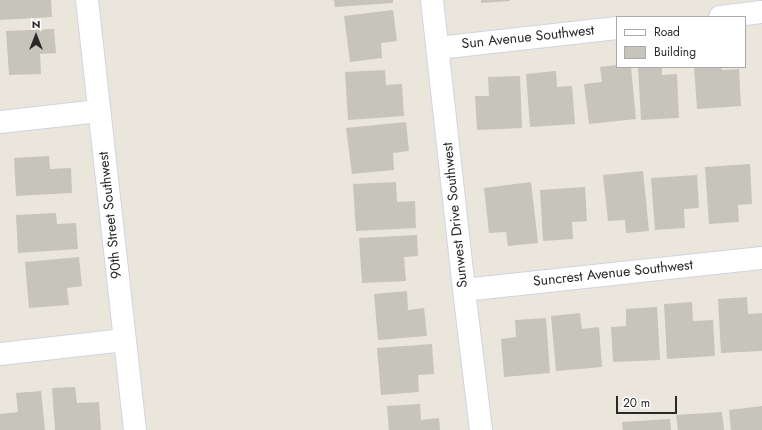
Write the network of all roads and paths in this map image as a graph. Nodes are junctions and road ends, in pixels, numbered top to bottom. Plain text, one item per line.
1 (87, 0) edge
2 (432, 0) edge
3 (762, 12) edge
4 (728, 16) edge
5 (616, 28) edge
6 (438, 48) junction
7 (99, 112) junction
8 (0, 122) edge
9 (762, 258) edge
10 (464, 290) junction
11 (124, 340) junction
12 (0, 354) edge
13 (135, 430) edge
14 (481, 430) edge

1 - 7 street, 90th Street Southwest
2 - 6 street, Sunwest Drive Southwest
3 - 4 street
5 - 6 street, Sun Avenue Southwest
6 - 10 street, Sunwest Drive Southwest
7 - 8 street
7 - 11 street, 90th Street Southwest
9 - 10 street, Suncrest Avenue Southwest
10 - 14 street, Sunwest Drive Southwest
11 - 12 street
11 - 13 street, 90th Street Southwest

